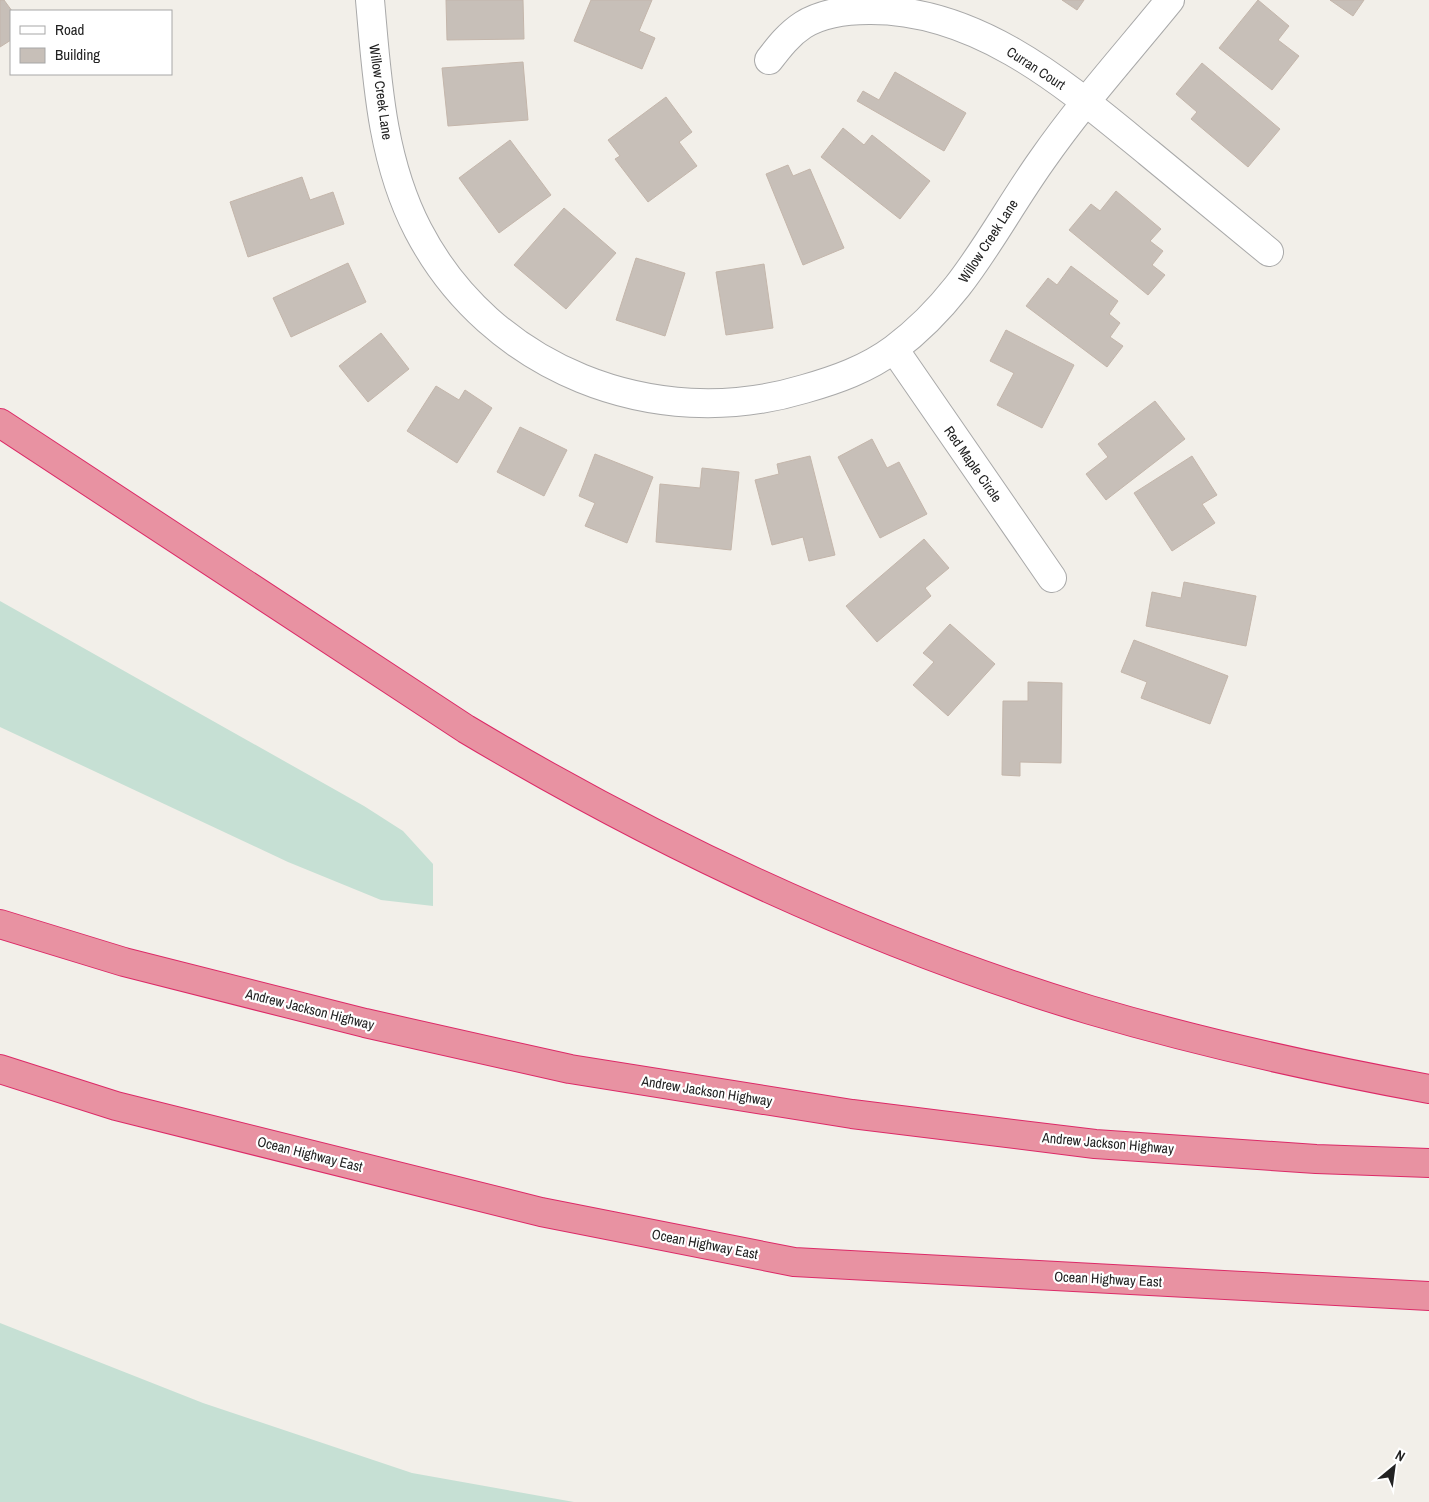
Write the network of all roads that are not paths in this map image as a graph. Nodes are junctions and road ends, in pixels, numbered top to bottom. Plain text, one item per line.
1 (370, 0) edge
2 (1170, 0) edge
3 (769, 60) dead end
4 (1087, 102) junction
5 (1269, 252) dead end
6 (894, 349) junction
7 (0, 423) edge
8 (1052, 578) dead end
9 (0, 924) edge
10 (0, 1069) edge
11 (1429, 1089) edge
12 (1429, 1163) edge
13 (1429, 1296) edge

1 - 6 street, Willow Creek Lane
2 - 4 street, Willow Creek Lane
3 - 4 street, Curran Court
4 - 5 street, Curran Court
4 - 6 street, Willow Creek Lane
6 - 8 street, Red Maple Circle
7 - 11 highway
9 - 12 highway, Andrew Jackson Highway
10 - 13 highway, Ocean Highway East

